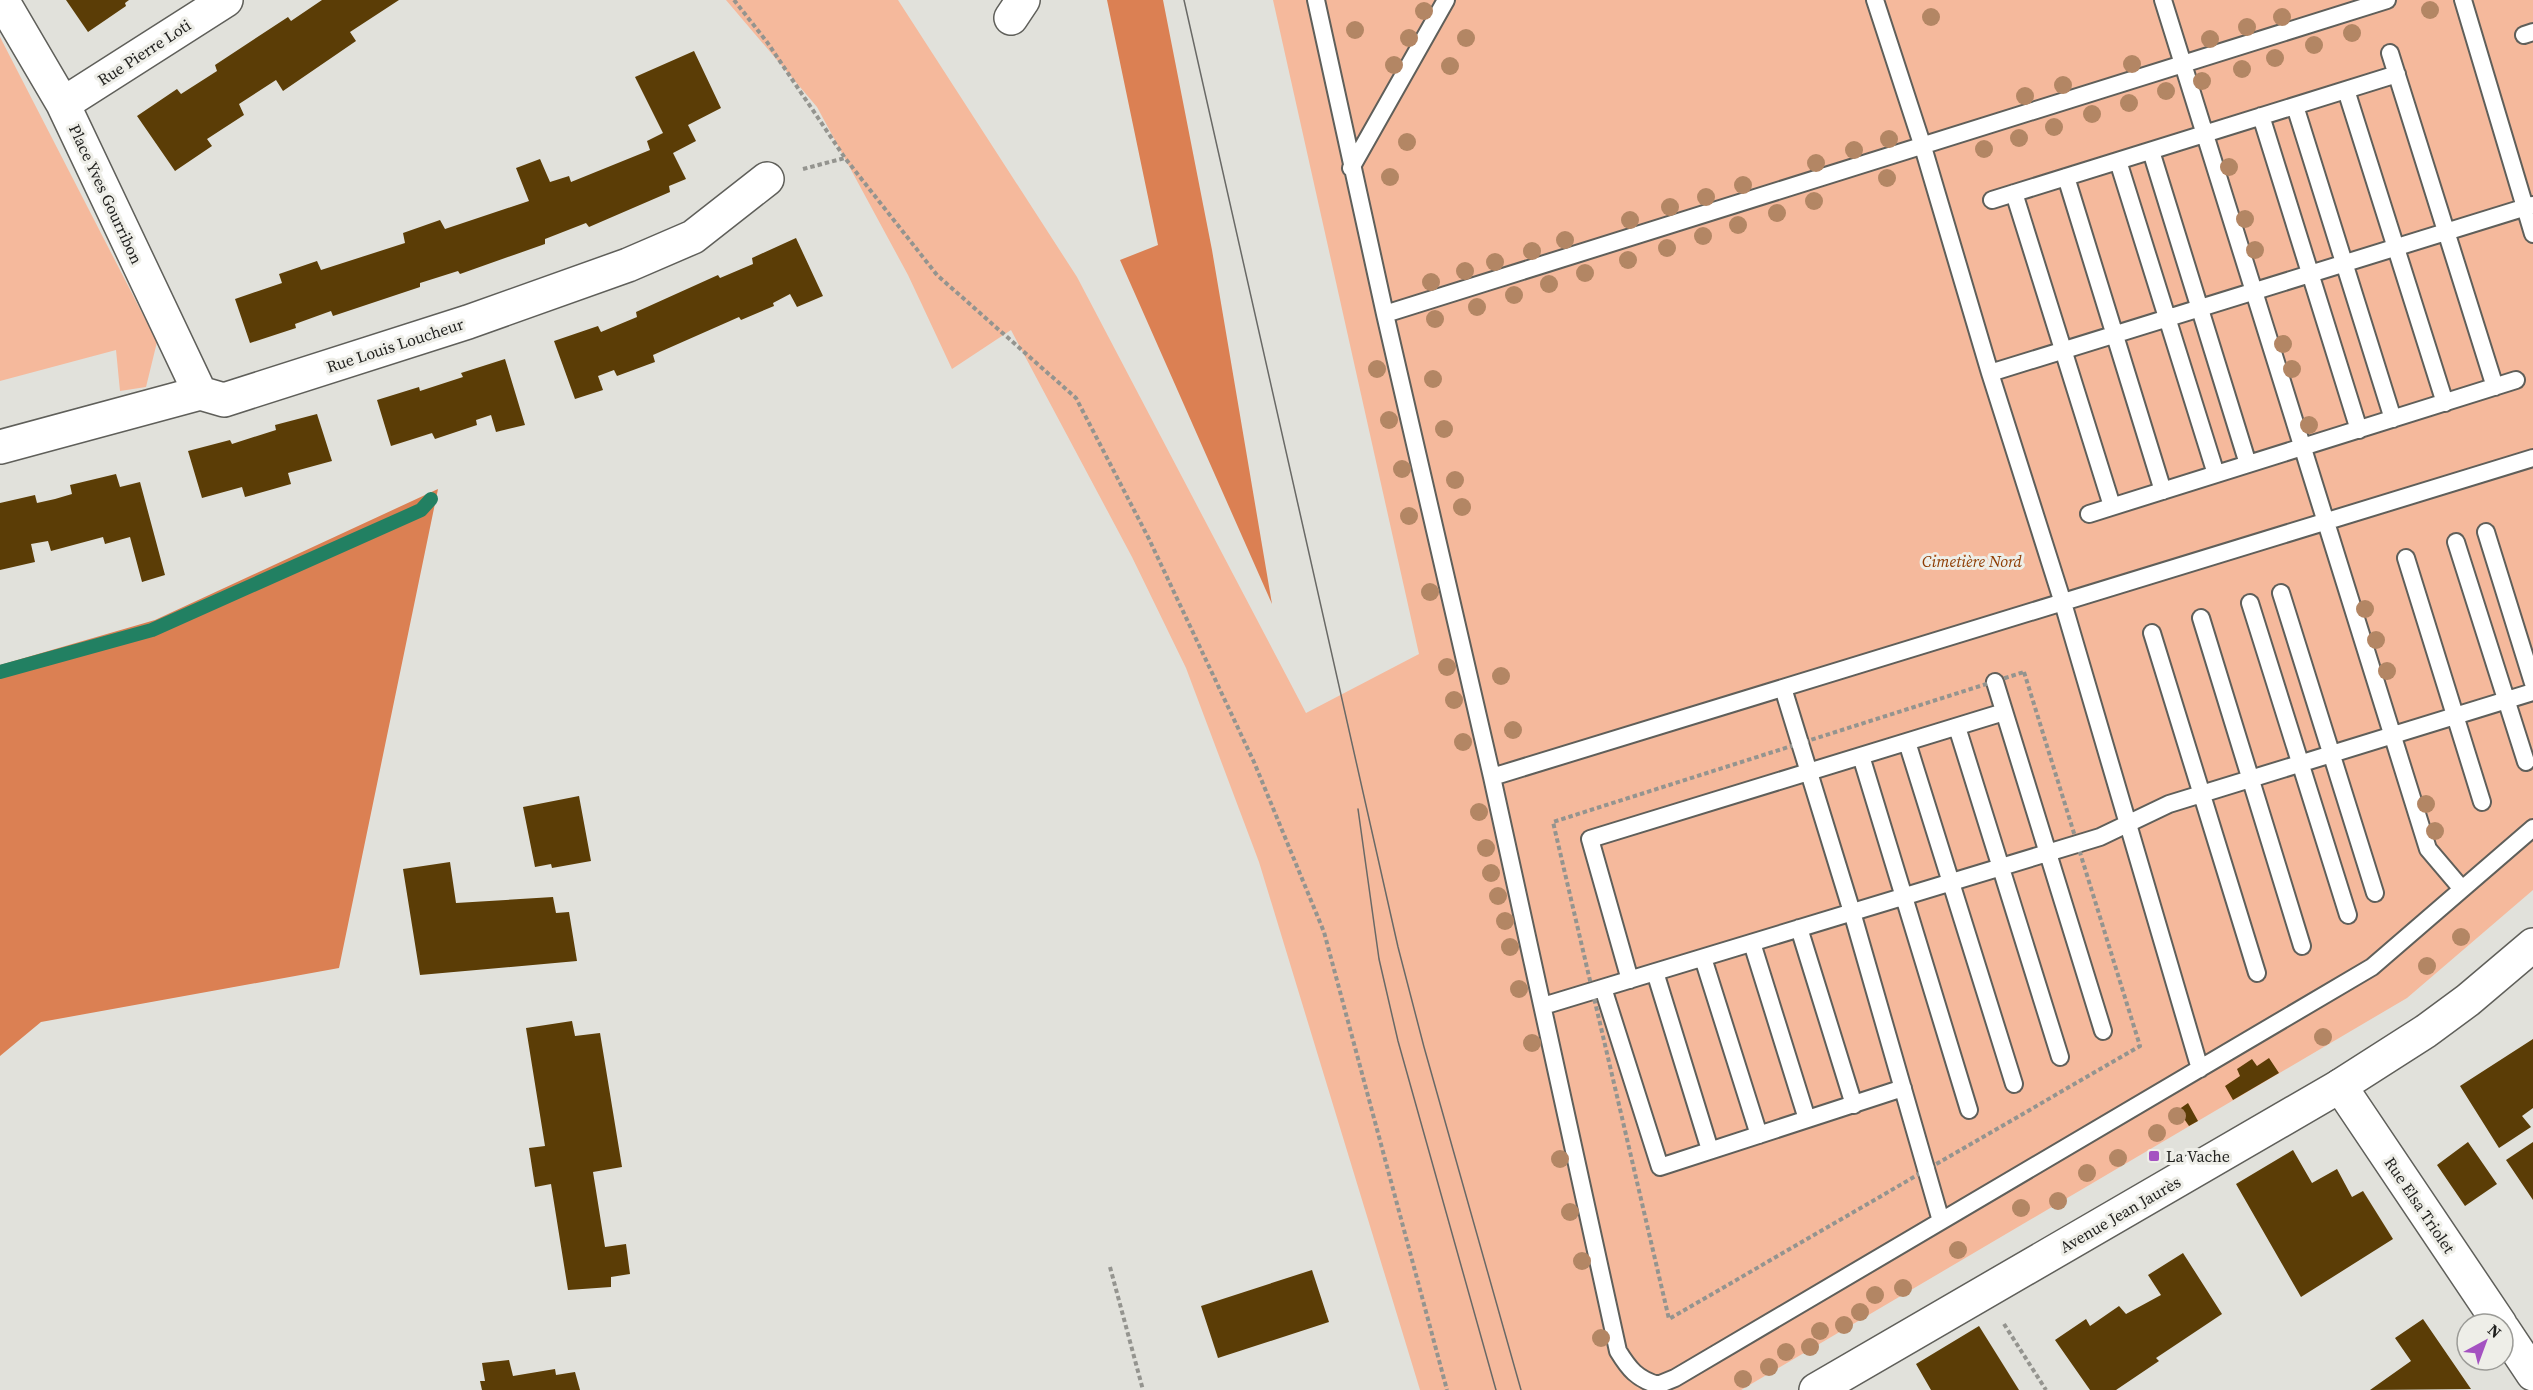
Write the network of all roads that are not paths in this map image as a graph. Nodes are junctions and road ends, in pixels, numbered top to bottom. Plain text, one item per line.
1 (2, 0) edge
2 (226, 0) edge
3 (1316, 0) edge
4 (1446, 0) edge
5 (1875, 0) edge
6 (2163, 0) edge
7 (2388, 0) edge
8 (2463, 0) edge
9 (2390, 53) dead end
10 (2183, 65) junction
11 (2397, 74) junction
12 (2346, 90) junction
13 (63, 104) junction
14 (2295, 106) junction
15 (2261, 117) junction
16 (2205, 134) junction
17 (1923, 147) junction
18 (2151, 151) junction
19 (2118, 160) junction
20 (1352, 168) junction
21 (2066, 177) junction
22 (767, 179) dead end
23 (2014, 193) junction
24 (1992, 200) dead end
25 (2529, 206) edge
26 (2446, 232) junction
27 (2533, 234) edge
28 (2395, 248) junction
29 (2344, 263) junction
30 (2311, 274) junction
31 (2254, 291) junction
32 (2199, 308) junction
33 (1385, 314) junction
34 (2167, 318) junction
35 (2115, 334) junction
36 (2062, 350) junction
37 (1990, 372) junction
38 (2516, 380) dead end
39 (2495, 387) junction
40 (200, 393) junction
41 (2445, 403) junction
42 (2392, 419) junction
43 (2359, 430) junction
44 (0, 447) edge
45 (2302, 447) junction
46 (2533, 458) edge
47 (2248, 464) junction
48 (2216, 474) junction
49 (2163, 491) junction
50 (2112, 506) junction
51 (2089, 514) dead end
52 (2325, 522) junction
53 (2486, 532) dead end
54 (2456, 542) dead end
55 (2406, 558) dead end
56 (2282, 593) dead end
57 (2063, 603) junction
58 (2250, 603) dead end
59 (2201, 618) dead end
60 (2152, 633) dead end
61 (1995, 682) dead end
62 (2533, 683) edge
63 (1784, 688) junction
64 (2533, 692) edge
65 (2507, 700) junction
66 (2004, 712) junction
67 (2455, 716) junction
68 (1957, 727) junction
69 (2392, 735) junction
70 (1907, 742) junction
71 (2331, 754) junction
72 (1861, 756) junction
73 (2526, 762) dead end
74 (2301, 763) junction
75 (1809, 772) junction
76 (1492, 777) junction
77 (2251, 779) junction
78 (2202, 794) junction
79 (2482, 802) dead end
80 (2128, 824) junction
81 (2533, 828) edge
82 (2048, 853) junction
83 (2001, 867) junction
84 (1951, 882) junction
85 (2462, 889) junction
86 (2375, 893) dead end
87 (1904, 897) junction
88 (1852, 912) junction
89 (2348, 915) dead end
90 (1799, 928) junction
91 (1752, 943) junction
92 (2533, 945) edge
93 (2302, 946) dead end
94 (1703, 958) junction
95 (1655, 972) junction
96 (2257, 973) dead end
97 (1630, 980) junction
98 (1603, 988) junction
99 (1543, 1006) junction
100 (2103, 1031) dead end
101 (2060, 1057) dead end
102 (2200, 1068) junction
103 (2014, 1084) dead end
104 (2340, 1086) junction
105 (1903, 1088) junction
106 (1854, 1104) junction
107 (1970, 1110) dead end
108 (1807, 1119) junction
109 (1759, 1135) junction
110 (1710, 1150) junction
111 (1941, 1221) junction
112 (2492, 1312) edge
113 (2515, 1347) edge
114 (2533, 1374) edge
115 (1816, 1390) edge

1 - 13 street, Place Yves Gourribon
2 - 13 street, Rue Pierre Loti
3 - 20 lane
4 - 20 lane
5 - 17 lane
6 - 10 lane
7 - 10 lane
8 - 25 lane
9 - 11 lane
10 - 16 lane
10 - 17 lane
11 - 12 lane
11 - 26 lane
12 - 14 lane
12 - 28 lane
13 - 40 street, Place Yves Gourribon
14 - 15 lane
14 - 29 lane
15 - 16 lane
15 - 30 lane
16 - 18 lane
16 - 31 lane
17 - 33 lane
17 - 37 lane
18 - 19 lane
18 - 32 lane
19 - 21 lane
19 - 34 lane
20 - 33 lane
21 - 23 lane
21 - 35 lane
22 - 40 street, Rue Louis Loucheur
23 - 24 lane
23 - 36 lane
25 - 26 lane
25 - 27 lane
26 - 28 lane
26 - 39 lane
28 - 29 lane
28 - 41 lane
29 - 30 lane
29 - 42 lane
30 - 31 lane
30 - 43 lane
31 - 32 lane
31 - 45 lane
32 - 34 lane
32 - 47 lane
33 - 76 lane
34 - 35 lane
34 - 48 lane
35 - 36 lane
35 - 49 lane
36 - 37 lane
36 - 50 lane
37 - 57 lane
38 - 39 lane
39 - 41 lane
40 - 44 street, Rue Louis Loucheur
41 - 42 lane
42 - 43 lane
43 - 45 lane
45 - 47 lane
45 - 52 lane
46 - 52 lane
47 - 48 lane
48 - 49 lane
49 - 50 lane
50 - 51 lane
52 - 57 lane
52 - 69 lane
53 - 62 lane
54 - 65 lane
55 - 67 lane
56 - 71 lane
57 - 63 lane
57 - 80 lane
58 - 74 lane
59 - 77 lane
60 - 78 lane
61 - 66 lane
63 - 75 lane
63 - 76 lane
64 - 65 lane
65 - 67 lane
65 - 73 lane
66 - 68 lane
66 - 82 lane
67 - 69 lane
67 - 79 lane
68 - 70 lane
68 - 83 lane
69 - 71 lane
69 - 85 lane
70 - 72 lane
70 - 84 lane
71 - 74 lane
71 - 86 lane
72 - 75 lane
72 - 87 lane
74 - 77 lane
74 - 89 lane
75 - 88 lane
75 - 97 lane
76 - 99 lane
77 - 78 lane
77 - 93 lane
78 - 80 lane
78 - 96 lane
80 - 82 lane
80 - 102 lane
81 - 85 lane
82 - 83 lane
82 - 100 lane
83 - 84 lane
83 - 101 lane
84 - 87 lane
84 - 103 lane
85 - 102 lane
87 - 88 lane
87 - 107 lane
88 - 90 lane
88 - 105 lane
90 - 91 lane
90 - 106 lane
91 - 94 lane
91 - 108 lane
92 - 104 street, Avenue Jean Jaurès
94 - 95 lane
94 - 109 lane
95 - 97 lane
95 - 110 lane
97 - 98 lane
98 - 99 lane
98 - 110 lane
99 - 111 lane
102 - 111 lane
104 - 112 street, Rue Elsa Triolet
104 - 115 street, Avenue Jean Jaurès
105 - 106 lane
105 - 111 lane
106 - 108 lane
108 - 109 lane
109 - 110 lane
113 - 114 street

